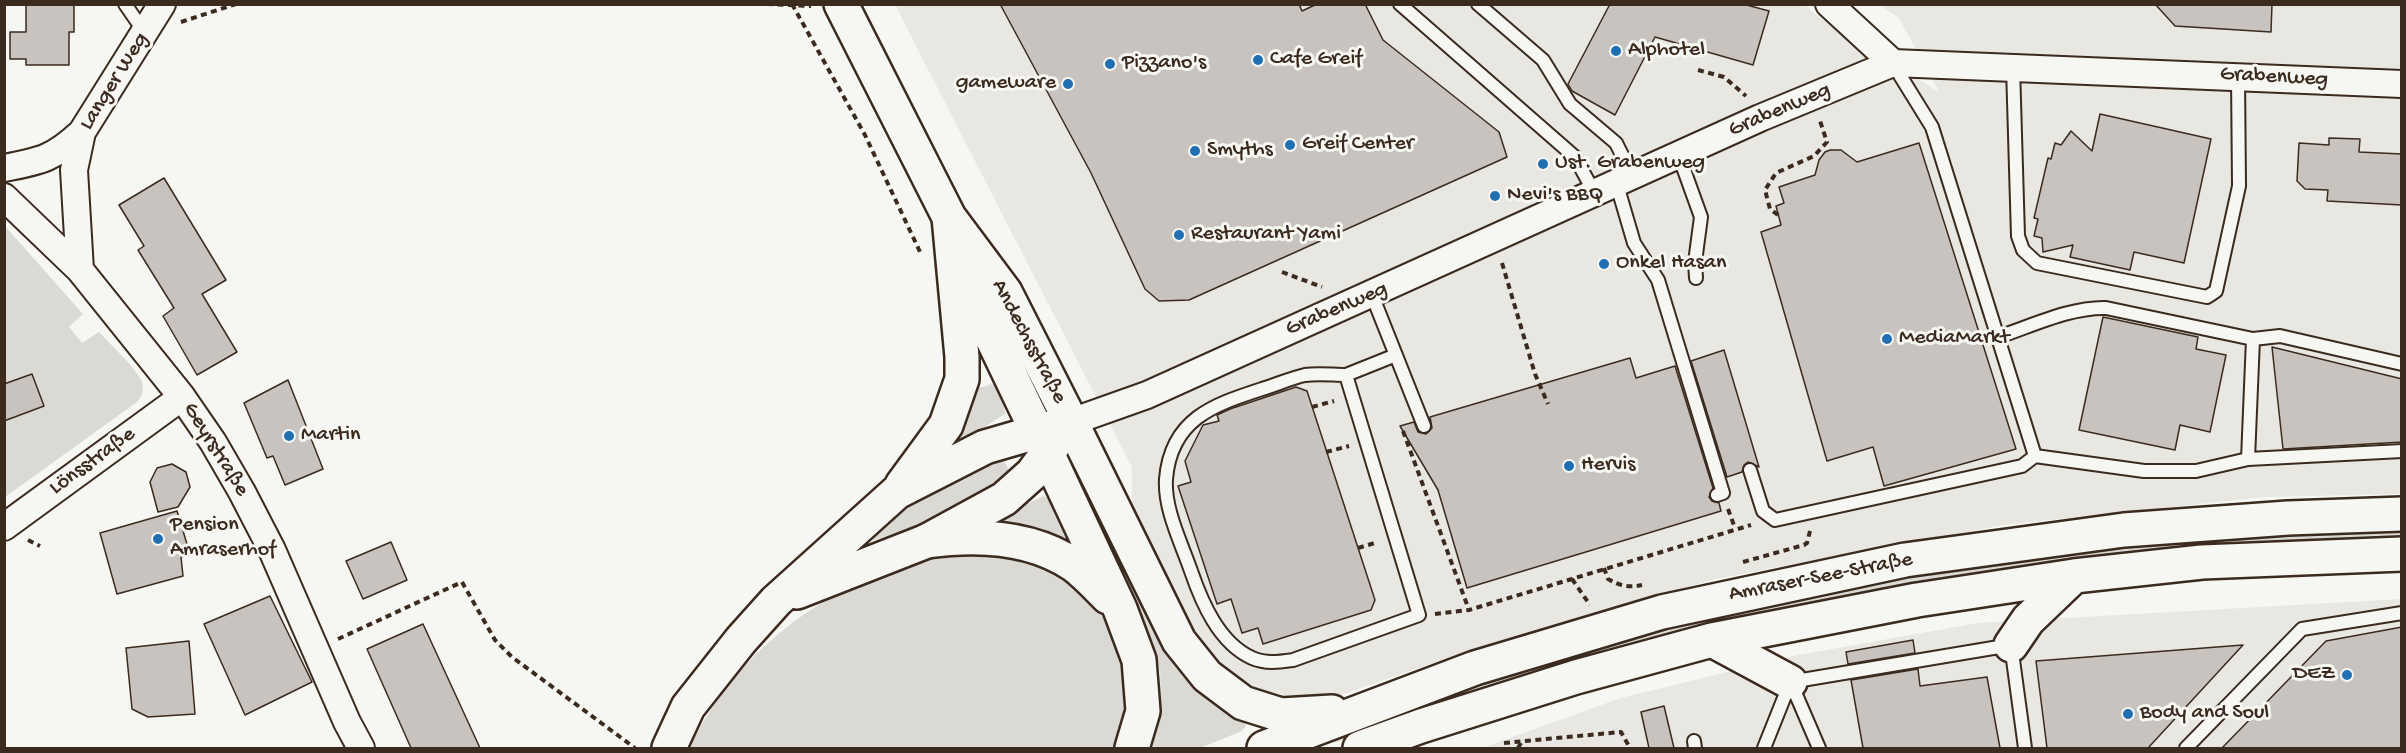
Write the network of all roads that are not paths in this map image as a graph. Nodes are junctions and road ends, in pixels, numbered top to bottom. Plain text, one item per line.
1 (125, 4) edge
2 (162, 4) edge
3 (1400, 4) edge
4 (1478, 4) edge
5 (1829, 4) edge
6 (844, 5) edge
7 (146, 33) junction
8 (1893, 63) junction
9 (2013, 67) junction
10 (2238, 76) junction
11 (2402, 84) edge
12 (82, 132) junction
13 (1679, 156) junction
14 (4, 168) edge
15 (1615, 185) junction
16 (4, 197) edge
17 (949, 217) junction
18 (80, 270) junction
19 (1695, 279) dead end
20 (1372, 295) junction
21 (1998, 337) junction
22 (2253, 339) junction
23 (1396, 355) junction
24 (2402, 364) edge
25 (1346, 375) junction
26 (1020, 396) junction
27 (182, 397) junction
28 (1071, 422) junction
29 (1424, 426) dead end
30 (1042, 443) junction
31 (2402, 452) edge
32 (2035, 456) junction
33 (2248, 459) junction
34 (1750, 470) dead end
35 (897, 492) junction
36 (1717, 495) dead end
37 (2402, 514) edge
38 (4, 527) edge
39 (927, 541) junction
40 (2402, 554) edge
41 (2074, 576) junction
42 (776, 601) junction
43 (1120, 609) junction
44 (2402, 614) edge
45 (1712, 640) junction
46 (2010, 645) junction
47 (1790, 682) junction
48 (1370, 709) junction
49 (361, 748) edge
50 (669, 748) edge
51 (1132, 748) edge
52 (1264, 748) edge
53 (1360, 748) edge
54 (1764, 748) edge
55 (1819, 748) edge
56 (2025, 748) edge
57 (2186, 748) edge

1 - 7 lane
2 - 7 street, Langer Weg
3 - 15 lane
4 - 15 lane
5 - 8 street
6 - 17 main road, Andechsstraße
7 - 12 street, Langer Weg
8 - 9 street, Grabenweg
8 - 13 street, Grabenweg
8 - 21 lane
9 - 10 street, Grabenweg
9 - 10 lane
10 - 11 street, Grabenweg
12 - 14 street
12 - 18 street, Langer Weg
13 - 15 street, Grabenweg
13 - 19 lane
15 - 20 street, Grabenweg
15 - 36 lane
16 - 18 street, Geyrstraße
17 - 26 main road, Andechsstraße
17 - 28 main road, Andechsstraße
17 - 35 main road
18 - 27 street, Geyrstraße
20 - 23 lane
20 - 28 street, Grabenweg
21 - 22 lane
21 - 32 lane
22 - 24 lane
22 - 33 lane
23 - 25 lane
23 - 29 lane
25 - 25 lane
26 - 28 main road, Andechsstraße
26 - 30 main road, Andechsstraße
27 - 38 street, Lönsstraße
27 - 49 street, Geyrstraße
28 - 30 main road
28 - 48 main road
30 - 35 main road
30 - 39 main road
30 - 43 main road, Andechsstraße
31 - 33 lane
32 - 33 lane
32 - 34 lane
35 - 42 main road
37 - 48 main road, Amraser-See-Straße
39 - 42 main road
39 - 43 main road
40 - 41 main road, Amraser-See-Straße
41 - 45 main road, Amraser-See-Straße
41 - 46 main road
42 - 50 main road
43 - 51 main road, Andechsstraße
44 - 57 lane
45 - 47 main road
45 - 53 main road, Amraser-See-Straße
46 - 47 lane
46 - 56 lane
47 - 54 lane
47 - 55 lane
48 - 52 main road, Amraser-See-Straße

